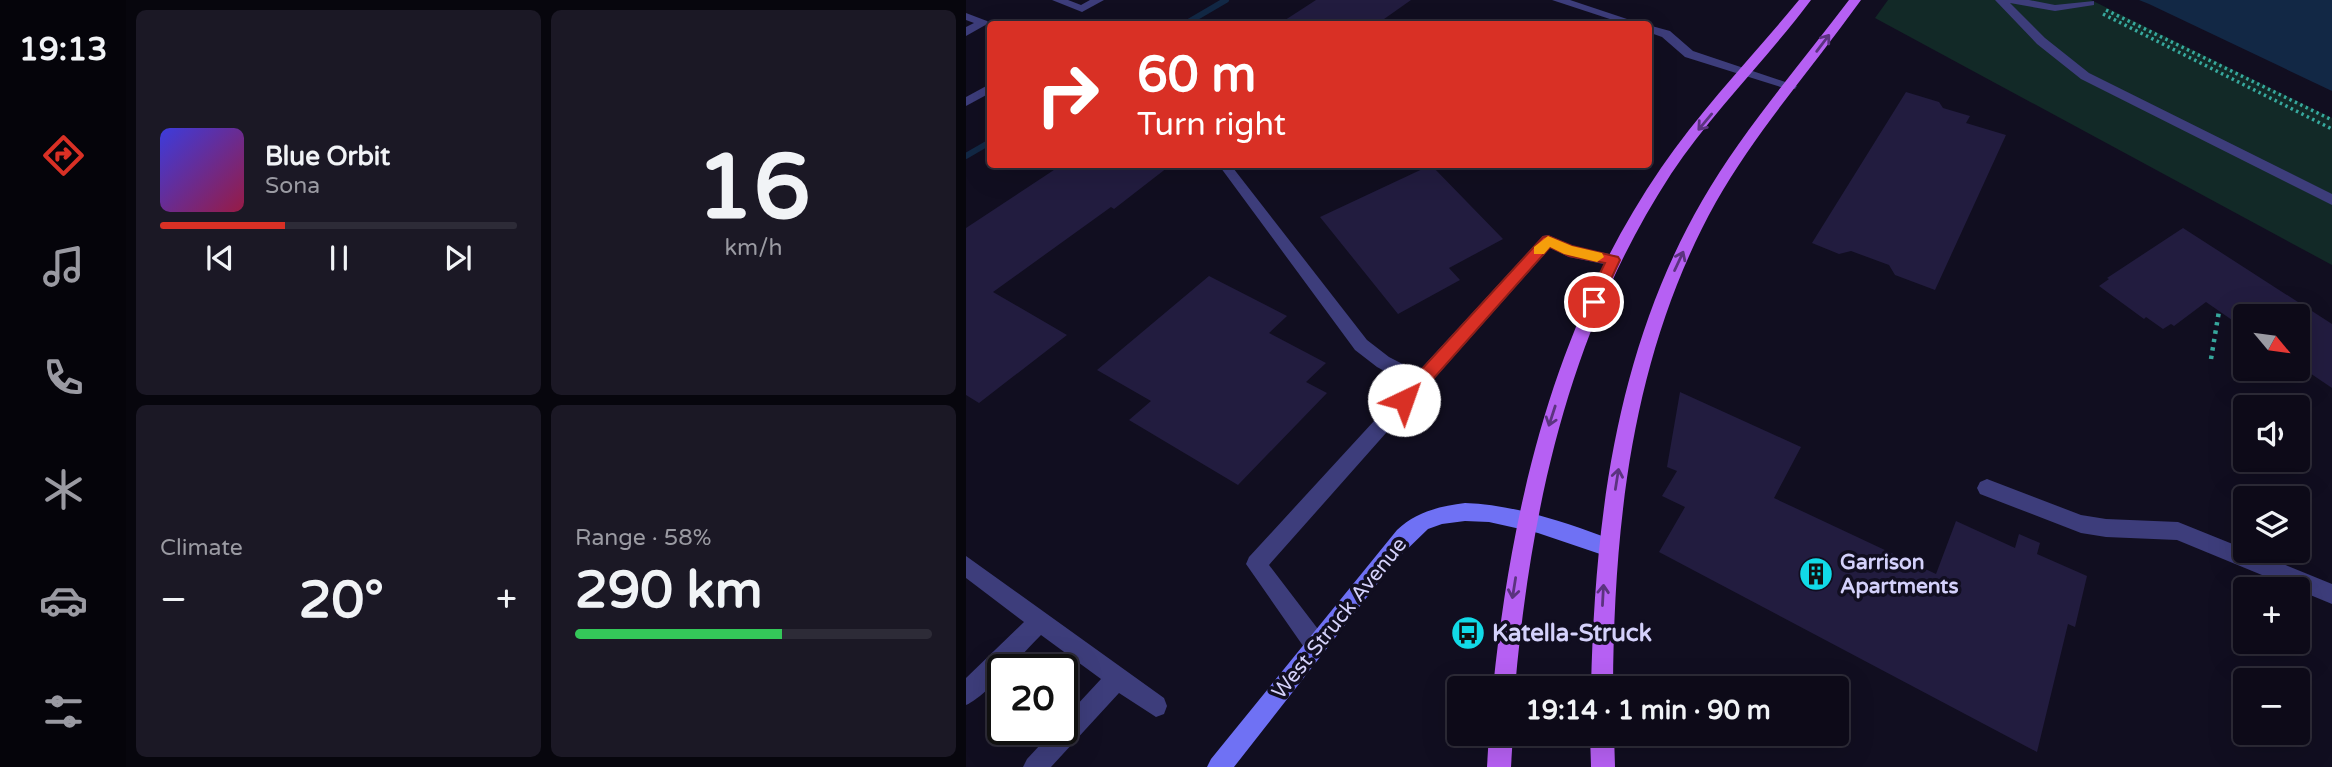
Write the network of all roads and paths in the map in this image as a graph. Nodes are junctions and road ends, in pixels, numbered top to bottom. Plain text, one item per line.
1 (1058, 0) edge
2 (1098, 0) edge
3 (1558, 0) edge
4 (1805, 0) edge
5 (1855, 0) edge
6 (2001, 0) edge
7 (2010, 0) edge
8 (2087, 1) edge
9 (966, 16) edge
10 (1626, 21) edge
11 (987, 25) edge
12 (1652, 29) edge
13 (966, 32) edge
14 (1746, 72) junction
15 (1791, 86) junction
16 (987, 90) edge
17 (966, 102) edge
18 (2332, 120) edge
19 (2332, 129) edge
20 (1226, 168) edge
21 (2332, 200) edge
22 (1613, 260) junction
23 (2219, 311) dead end
24 (2211, 359) dead end
25 (1420, 382) junction
26 (1987, 488) dead end
27 (1525, 521) junction
28 (1606, 547) junction
29 (966, 566) edge
30 (2332, 594) edge
31 (1040, 621) junction
32 (1316, 645) junction
33 (1505, 676) edge
34 (1602, 676) edge
35 (1118, 678) junction
36 (966, 694) edge
37 (1156, 706) dead end
38 (1500, 746) edge
39 (1602, 746) edge
40 (1035, 767) edge
41 (1219, 767) edge
42 (1499, 767) edge
43 (1603, 767) edge

1 - 2 lane
3 - 10 lane
4 - 14 main road
15 -> 5 main road
6 - 21 lane
7 - 8 lane
8 - 18 path
8 - 19 path
9 - 11 lane
11 - 13 lane
12 - 14 lane
14 - 15 lane
14 -> 22 main road
28 -> 15 main road
16 - 17 lane
20 - 25 lane
22 - 25 lane
22 -> 27 main road
23 - 24 path
25 - 32 lane
26 - 30 lane
27 - 28 street, West Struck Avenue
27 - 32 street, West Struck Avenue
27 -> 33 main road
34 -> 28 main road
29 - 31 lane
31 - 35 lane
31 - 36 lane
32 - 41 street, West Struck Avenue
35 - 37 lane
35 - 40 lane
38 - 42 main road
39 - 43 main road

